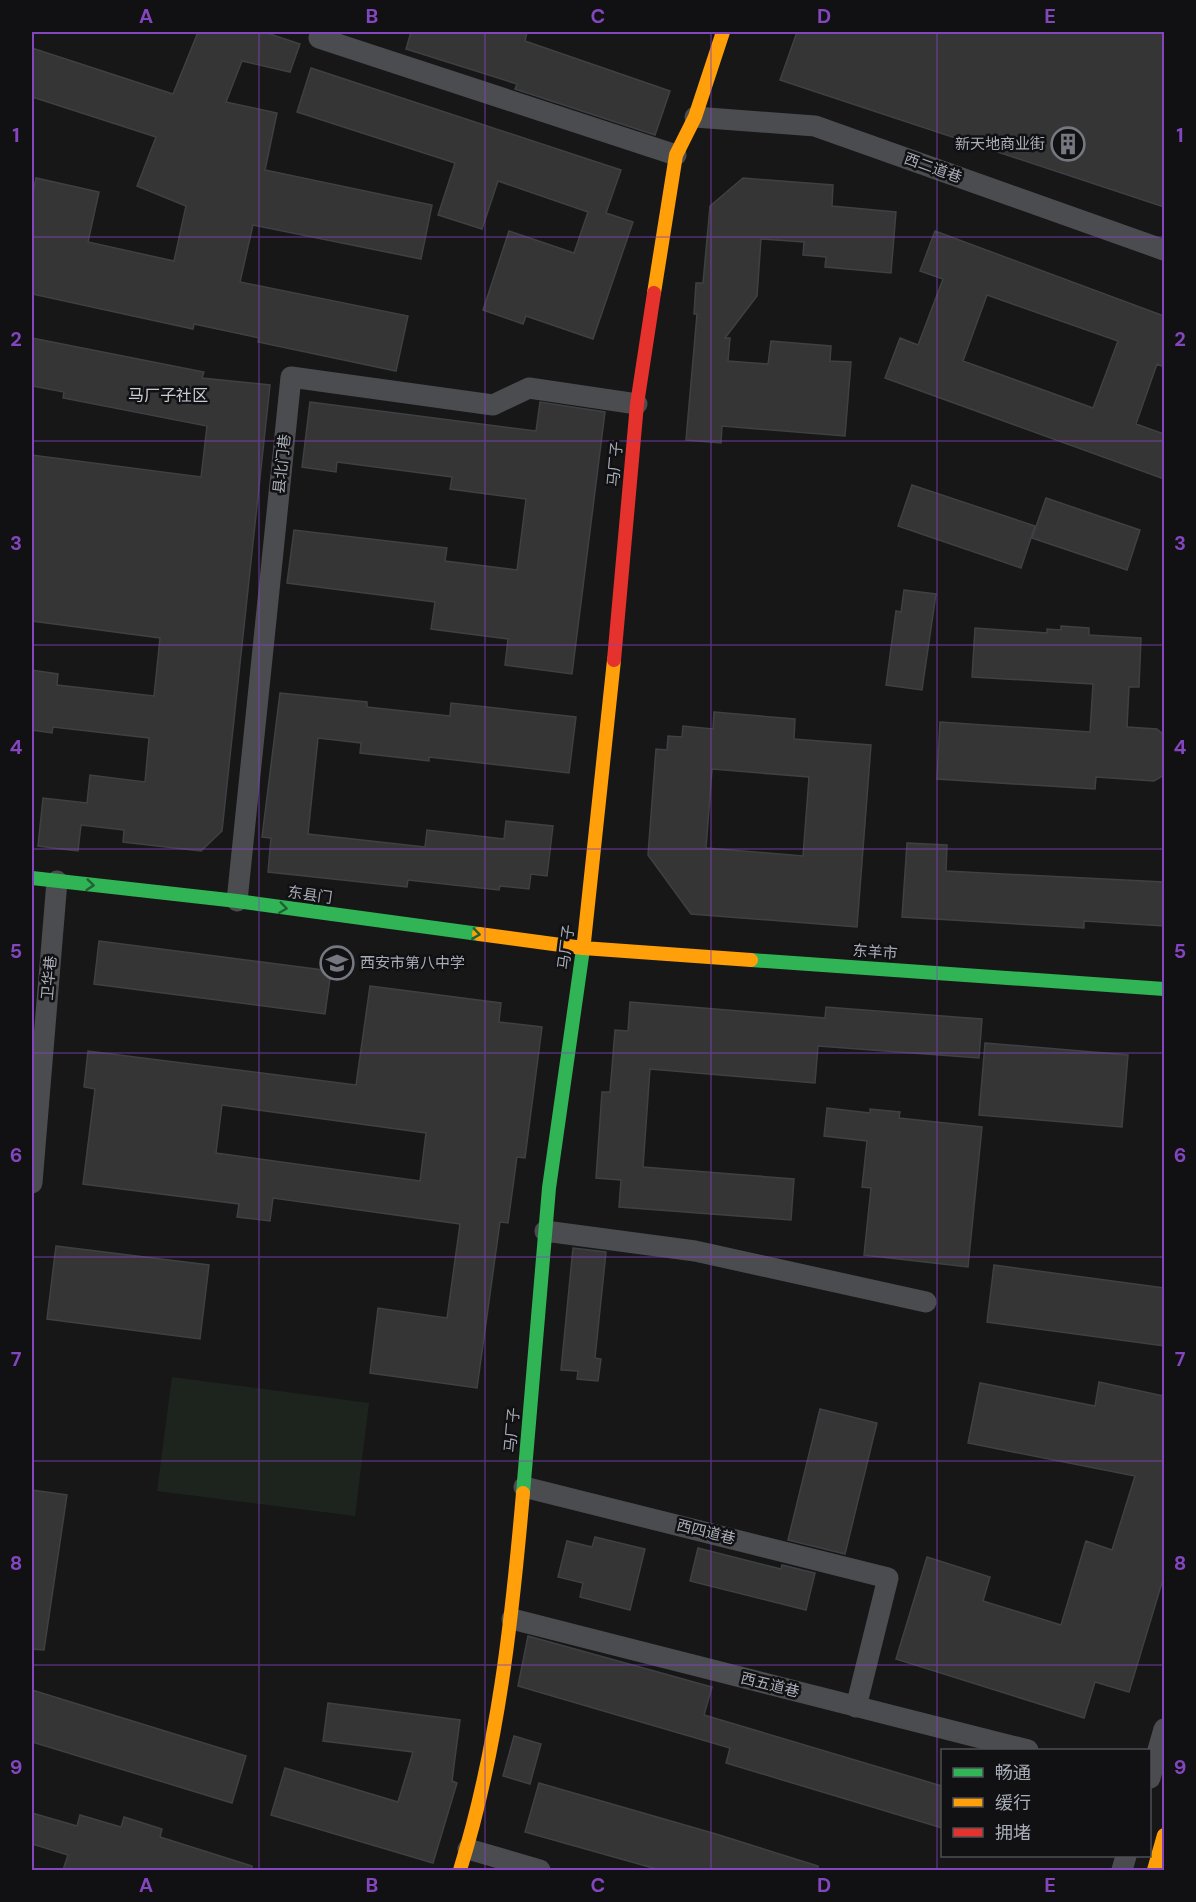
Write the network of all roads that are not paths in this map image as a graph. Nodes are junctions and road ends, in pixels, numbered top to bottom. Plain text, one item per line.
1 (723, 32) edge
2 (319, 38) dead end
3 (695, 117) junction
4 (676, 155) junction
5 (1164, 250) edge
6 (637, 404) junction
7 (32, 878) edge
8 (57, 881) junction
9 (237, 902) junction
10 (583, 948) junction
11 (1164, 989) edge
12 (32, 1183) edge
13 (545, 1231) junction
14 (926, 1302) dead end
15 (524, 1486) junction
16 (513, 1619) junction
17 (856, 1707) junction
18 (1164, 1729) edge
19 (1024, 1749) edge
20 (1151, 1772) edge
21 (1164, 1835) edge
22 (468, 1849) junction
23 (460, 1870) edge
24 (540, 1870) edge
25 (1154, 1870) edge

1 - 3 street, 马厂子
2 - 4 street
3 - 4 street, 马厂子
3 - 5 street, 西二道巷
4 - 6 street, 马厂子
6 - 9 street, 县北门巷
6 - 10 street, 马厂子
7 - 8 street, 东县门
8 -> 9 street, 东县门
8 - 12 street, 卫华巷
9 -> 10 street, 东县门
10 - 11 street, 东羊市
10 - 13 street, 马厂子
13 - 14 street
13 - 15 street, 马厂子
15 - 16 street, 马厂子
15 - 17 street, 西四道巷
16 - 17 street, 西五道巷
16 - 22 street, 马厂子
17 - 19 street, 西五道巷
18 - 20 street
21 - 25 street
22 - 23 street, 马厂子
22 - 24 street

